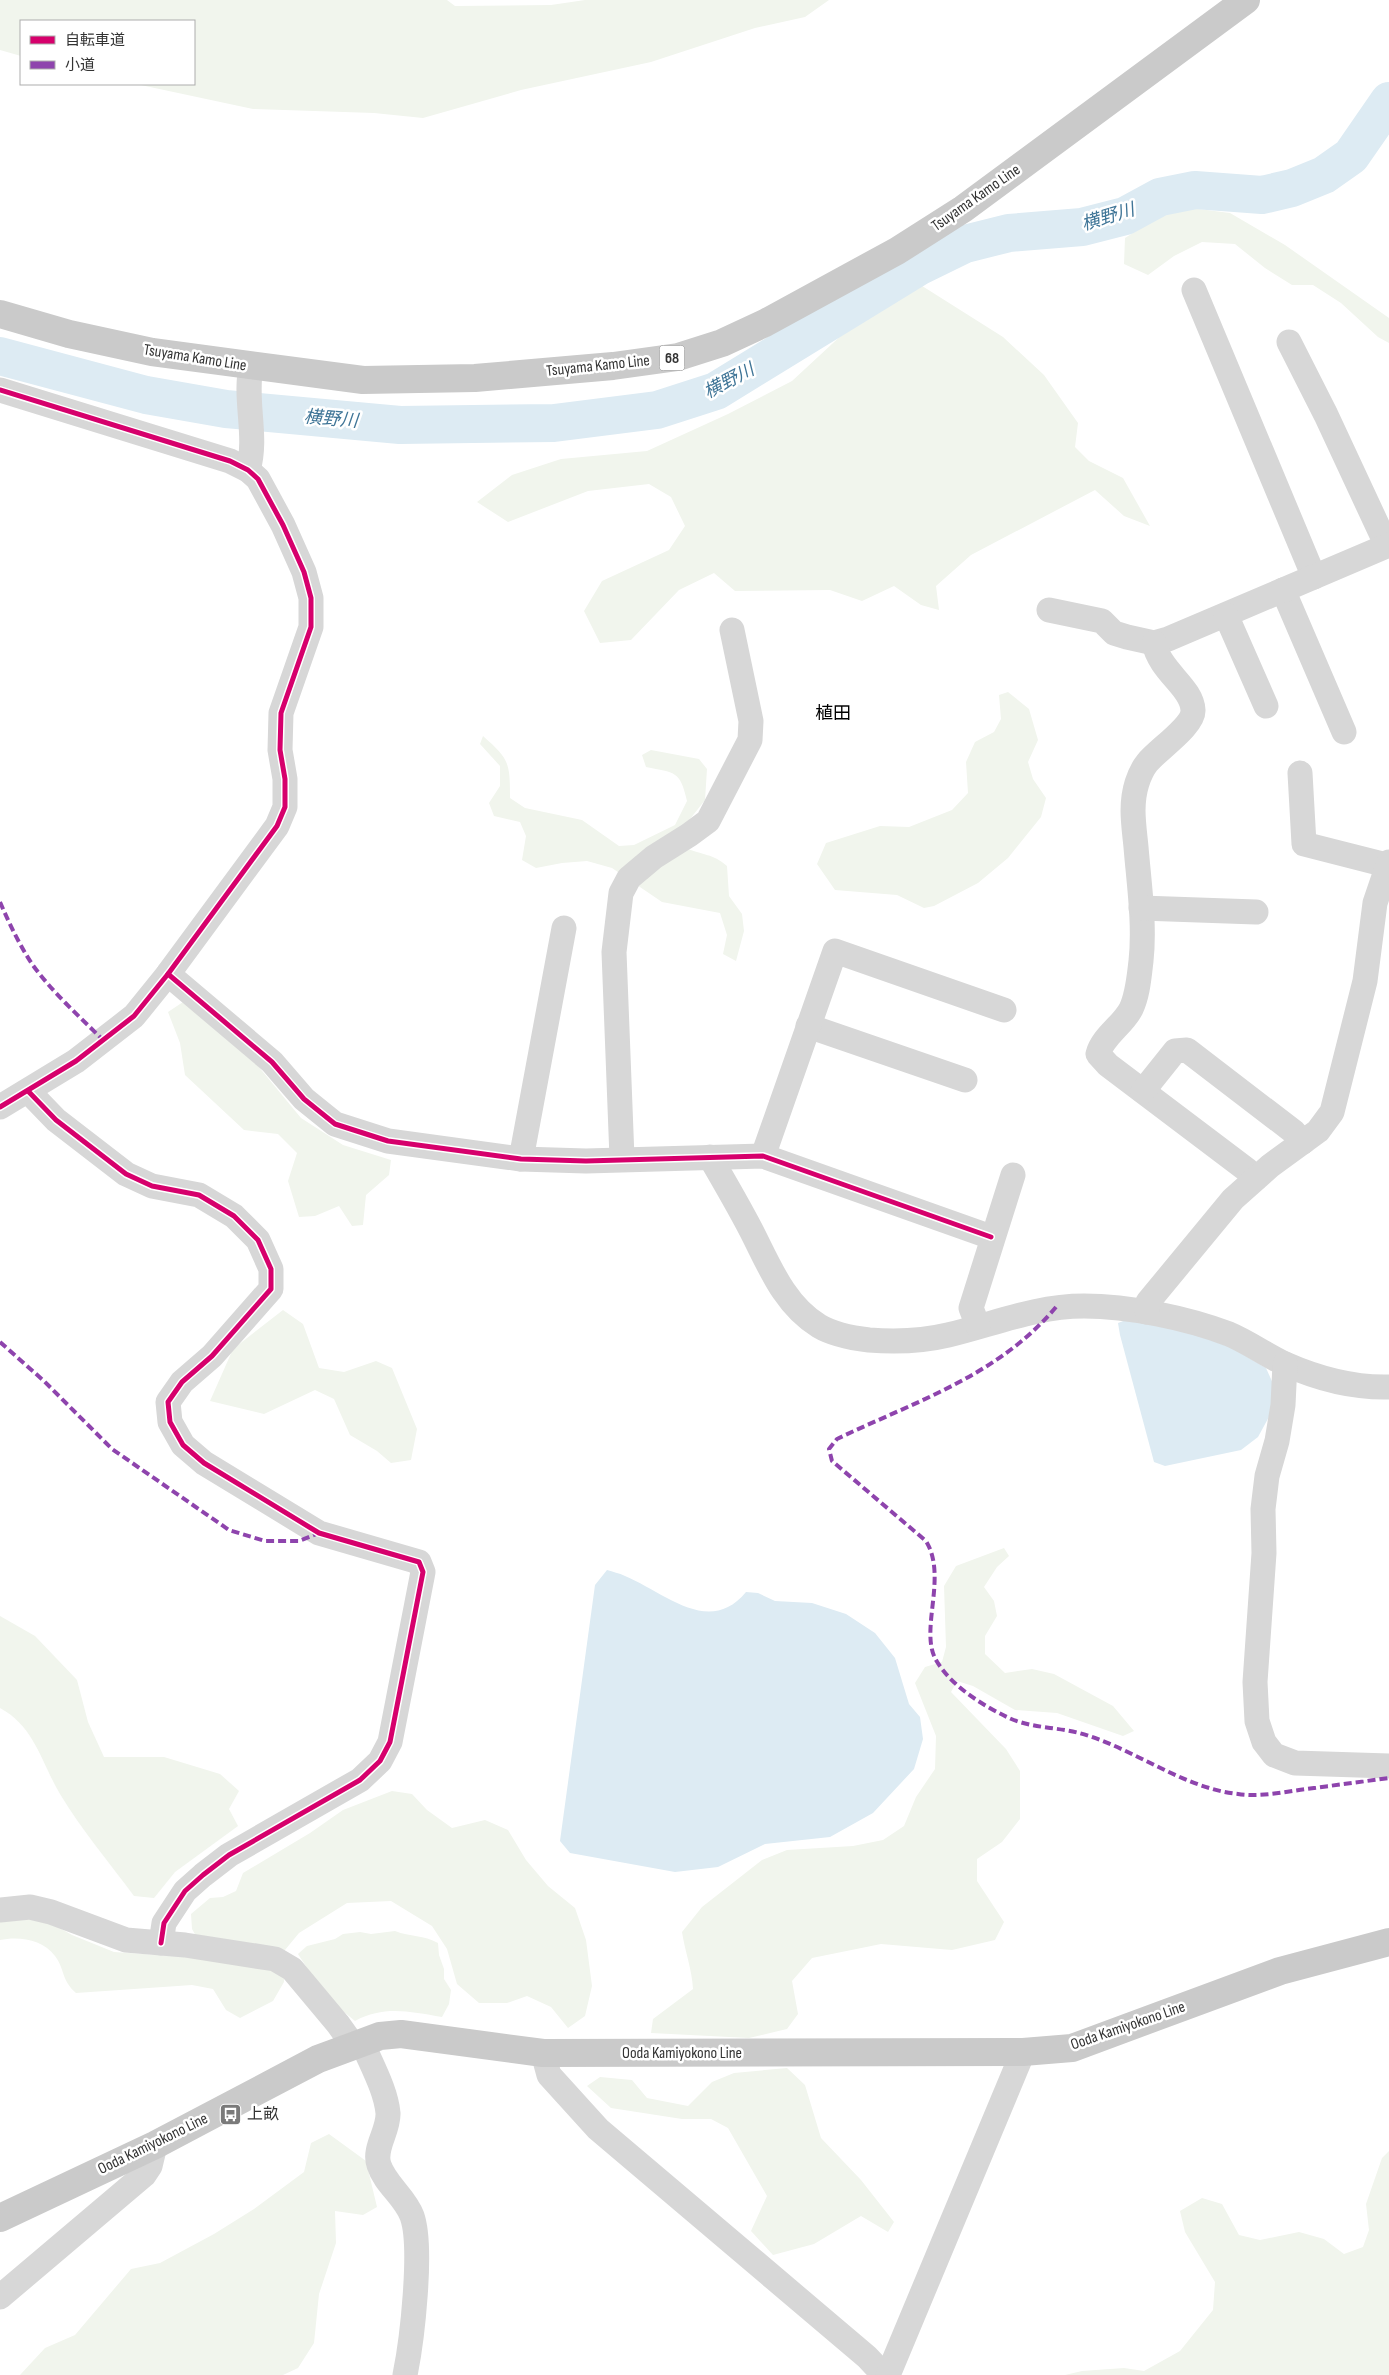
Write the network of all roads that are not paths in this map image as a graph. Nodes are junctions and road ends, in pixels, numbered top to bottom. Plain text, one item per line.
1 (1246, 0) edge
2 (1194, 290) dead end
3 (0, 314) edge
4 (1289, 342) dead end
5 (250, 379) junction
6 (0, 390) edge
7 (250, 464) junction
8 (1388, 545) edge
9 (1314, 577) junction
10 (1283, 590) junction
11 (1049, 610) dead end
12 (1226, 614) junction
13 (732, 630) dead end
14 (1154, 643) junction
15 (1266, 706) dead end
16 (1344, 732) dead end
17 (1300, 773) dead end
18 (1388, 864) edge
19 (1141, 908) junction
20 (1256, 912) dead end
21 (564, 928) dead end
22 (168, 974) junction
23 (1004, 1010) dead end
24 (808, 1026) junction
25 (966, 1080) dead end
26 (28, 1091) junction
27 (1142, 1091) junction
28 (0, 1107) edge
29 (1303, 1142) junction
30 (763, 1156) junction
31 (710, 1157) junction
32 (622, 1158) junction
33 (521, 1159) junction
34 (1013, 1174) dead end
35 (1255, 1179) junction
36 (991, 1237) junction
37 (1147, 1312) junction
38 (978, 1326) junction
39 (1285, 1364) junction
40 (1389, 1386) edge
41 (1389, 1766) edge
42 (0, 1910) edge
43 (1389, 1942) edge
44 (160, 1943) junction
45 (356, 2044) junction
46 (1024, 2052) junction
47 (543, 2053) junction
48 (156, 2145) junction
49 (0, 2218) edge
50 (0, 2297) edge
51 (405, 2375) edge
52 (886, 2375) edge

1 - 5 main road, Tsuyama Kamo Line / 68
2 - 9 street
3 - 5 main road, Tsuyama Kamo Line / 68
4 - 8 street
5 - 7 street
6 - 7 street
7 - 22 street
8 - 9 street
9 - 10 street
10 - 12 street
10 - 16 street
11 - 14 street
12 - 14 street
12 - 15 street
13 - 32 street
14 - 19 street
17 - 18 street
18 - 29 street
19 - 20 street
19 - 27 street
21 - 33 street
22 - 26 street
22 - 33 street
23 - 24 street
24 - 25 street
24 - 30 street
26 - 28 street
26 - 44 street
27 - 29 street
27 - 35 street
29 - 35 street
30 - 31 street
30 - 36 street
31 - 32 street
31 - 38 street
32 - 33 street
34 - 36 street
35 - 37 street
36 - 38 street
37 - 38 street
37 - 39 street
39 - 40 street
39 - 41 street
42 - 44 street
43 - 46 main road, Ooda Kamiyokono Line
44 - 45 street
45 - 47 main road, Ooda Kamiyokono Line
45 - 48 main road, Ooda Kamiyokono Line
45 - 51 street
46 - 47 main road, Ooda Kamiyokono Line
46 - 52 street
47 - 52 street
48 - 49 main road, Ooda Kamiyokono Line
48 - 50 street

